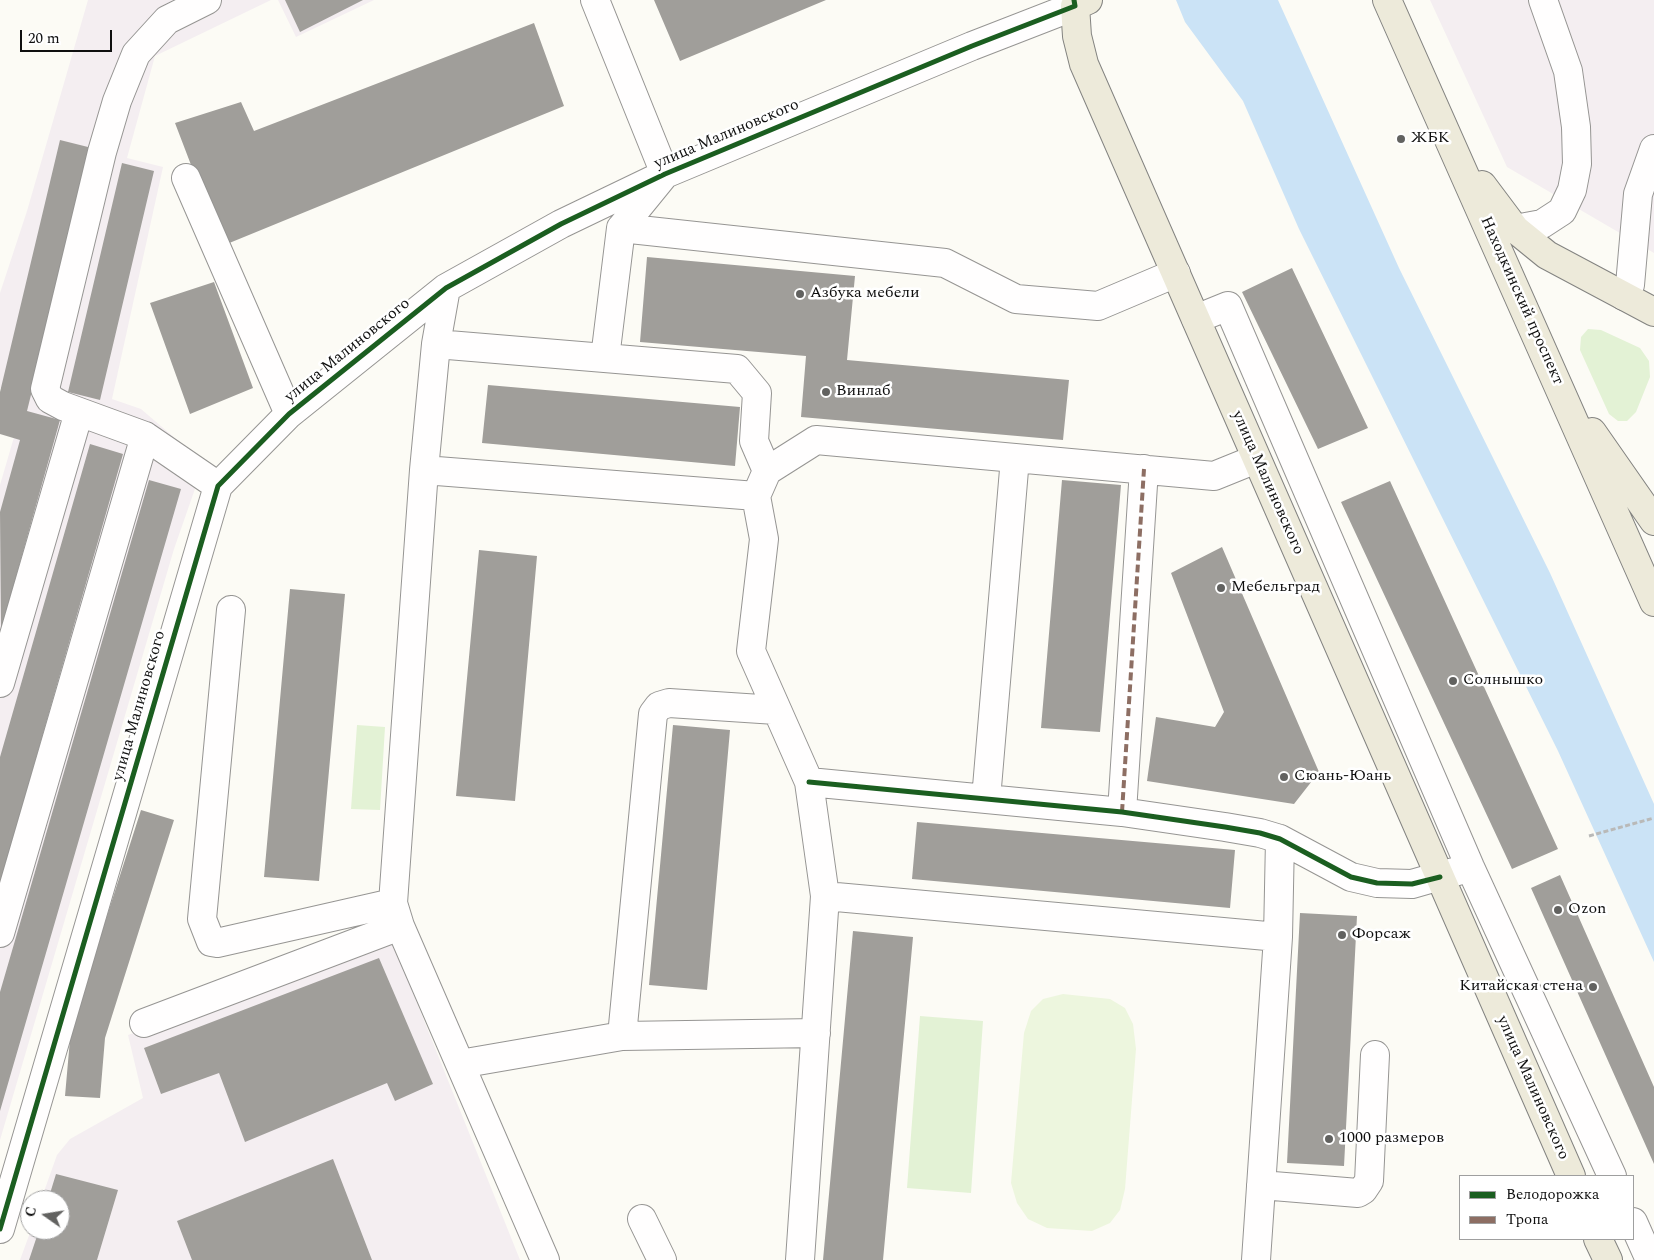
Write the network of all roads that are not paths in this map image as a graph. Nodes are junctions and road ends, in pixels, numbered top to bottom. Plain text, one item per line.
1 (207, 0) edge
2 (595, 0) edge
3 (1388, 0) edge
4 (1543, 0) edge
5 (1079, 2) edge
6 (1440, 118) junction
7 (1654, 149) edge
8 (665, 174) junction
9 (186, 178) dead end
10 (621, 228) junction
11 (1515, 229) junction
12 (1654, 272) edge
13 (1176, 273) junction
14 (446, 288) junction
15 (1627, 290) junction
16 (1654, 312) edge
17 (1196, 319) junction
18 (436, 344) junction
19 (1541, 347) junction
20 (604, 358) junction
21 (79, 412) junction
22 (289, 414) junction
23 (145, 436) junction
24 (1015, 458) junction
25 (1256, 459) junction
26 (1144, 469) junction
27 (424, 470) junction
28 (767, 471) junction
29 (218, 486) junction
30 (756, 496) junction
31 (1654, 520) edge
32 (1654, 602) edge
33 (231, 610) dead end
34 (0, 684) edge
35 (776, 710) junction
36 (809, 782) junction
37 (986, 799) junction
38 (1122, 812) junction
39 (1280, 839) junction
40 (1470, 867) junction
41 (1440, 877) junction
42 (825, 896) junction
43 (397, 914) junction
44 (0, 933) edge
45 (1278, 937) junction
46 (144, 1023) dead end
47 (816, 1033) junction
48 (622, 1036) junction
49 (1374, 1055) dead end
50 (460, 1064) junction
51 (1571, 1175) edge
52 (1612, 1175) edge
53 (1261, 1185) junction
54 (642, 1219) dead end
55 (1634, 1224) edge
56 (0, 1229) edge
57 (1598, 1240) edge
58 (545, 1260) edge
59 (662, 1260) edge
60 (800, 1260) edge
61 (1256, 1260) edge
62 (1608, 1260) edge
63 (1650, 1260) edge

1 - 21 street
2 - 8 street
3 - 6 main road, Находкинский проспект
4 - 11 street
5 - 8 street, улица Малиновского
5 - 13 main road, улица Малиновского
6 - 11 main road
6 - 19 main road, Находкинский проспект
7 - 15 street
8 - 10 street
8 - 14 street, улица Малиновского
9 - 22 street
10 - 13 street
10 - 20 street
11 - 15 main road
12 - 15 street
13 - 17 main road, улица Малиновского
14 - 18 street
14 - 22 street, улица Малиновского
15 - 16 main road
17 - 25 main road, улица Малиновского
17 - 40 street
18 - 20 street
18 - 27 street
19 - 31 main road
19 - 32 main road, Находкинский проспект
20 - 28 street
21 - 23 street
21 - 34 street
22 - 29 street, улица Малиновского
23 - 29 street
23 - 44 street
24 - 26 street
24 - 28 street
24 - 37 street
25 - 26 street
25 - 41 main road, улица Малиновского
26 - 38 street
27 - 30 street
27 - 43 street
28 - 30 street
29 - 56 street, улица Малиновского
30 - 35 street
33 - 43 street
35 - 36 street
35 - 48 street
36 - 37 street
36 - 42 street
37 - 38 street
38 - 39 street
39 - 41 street
39 - 45 street
40 - 41 street
40 - 52 street
41 - 51 main road, улица Малиновского
42 - 45 street
42 - 47 street
43 - 46 street
43 - 50 street
45 - 53 street
47 - 48 street
47 - 60 street
48 - 50 street
49 - 53 street
50 - 58 street
53 - 61 street
54 - 59 street
55 - 63 street
57 - 62 main road

